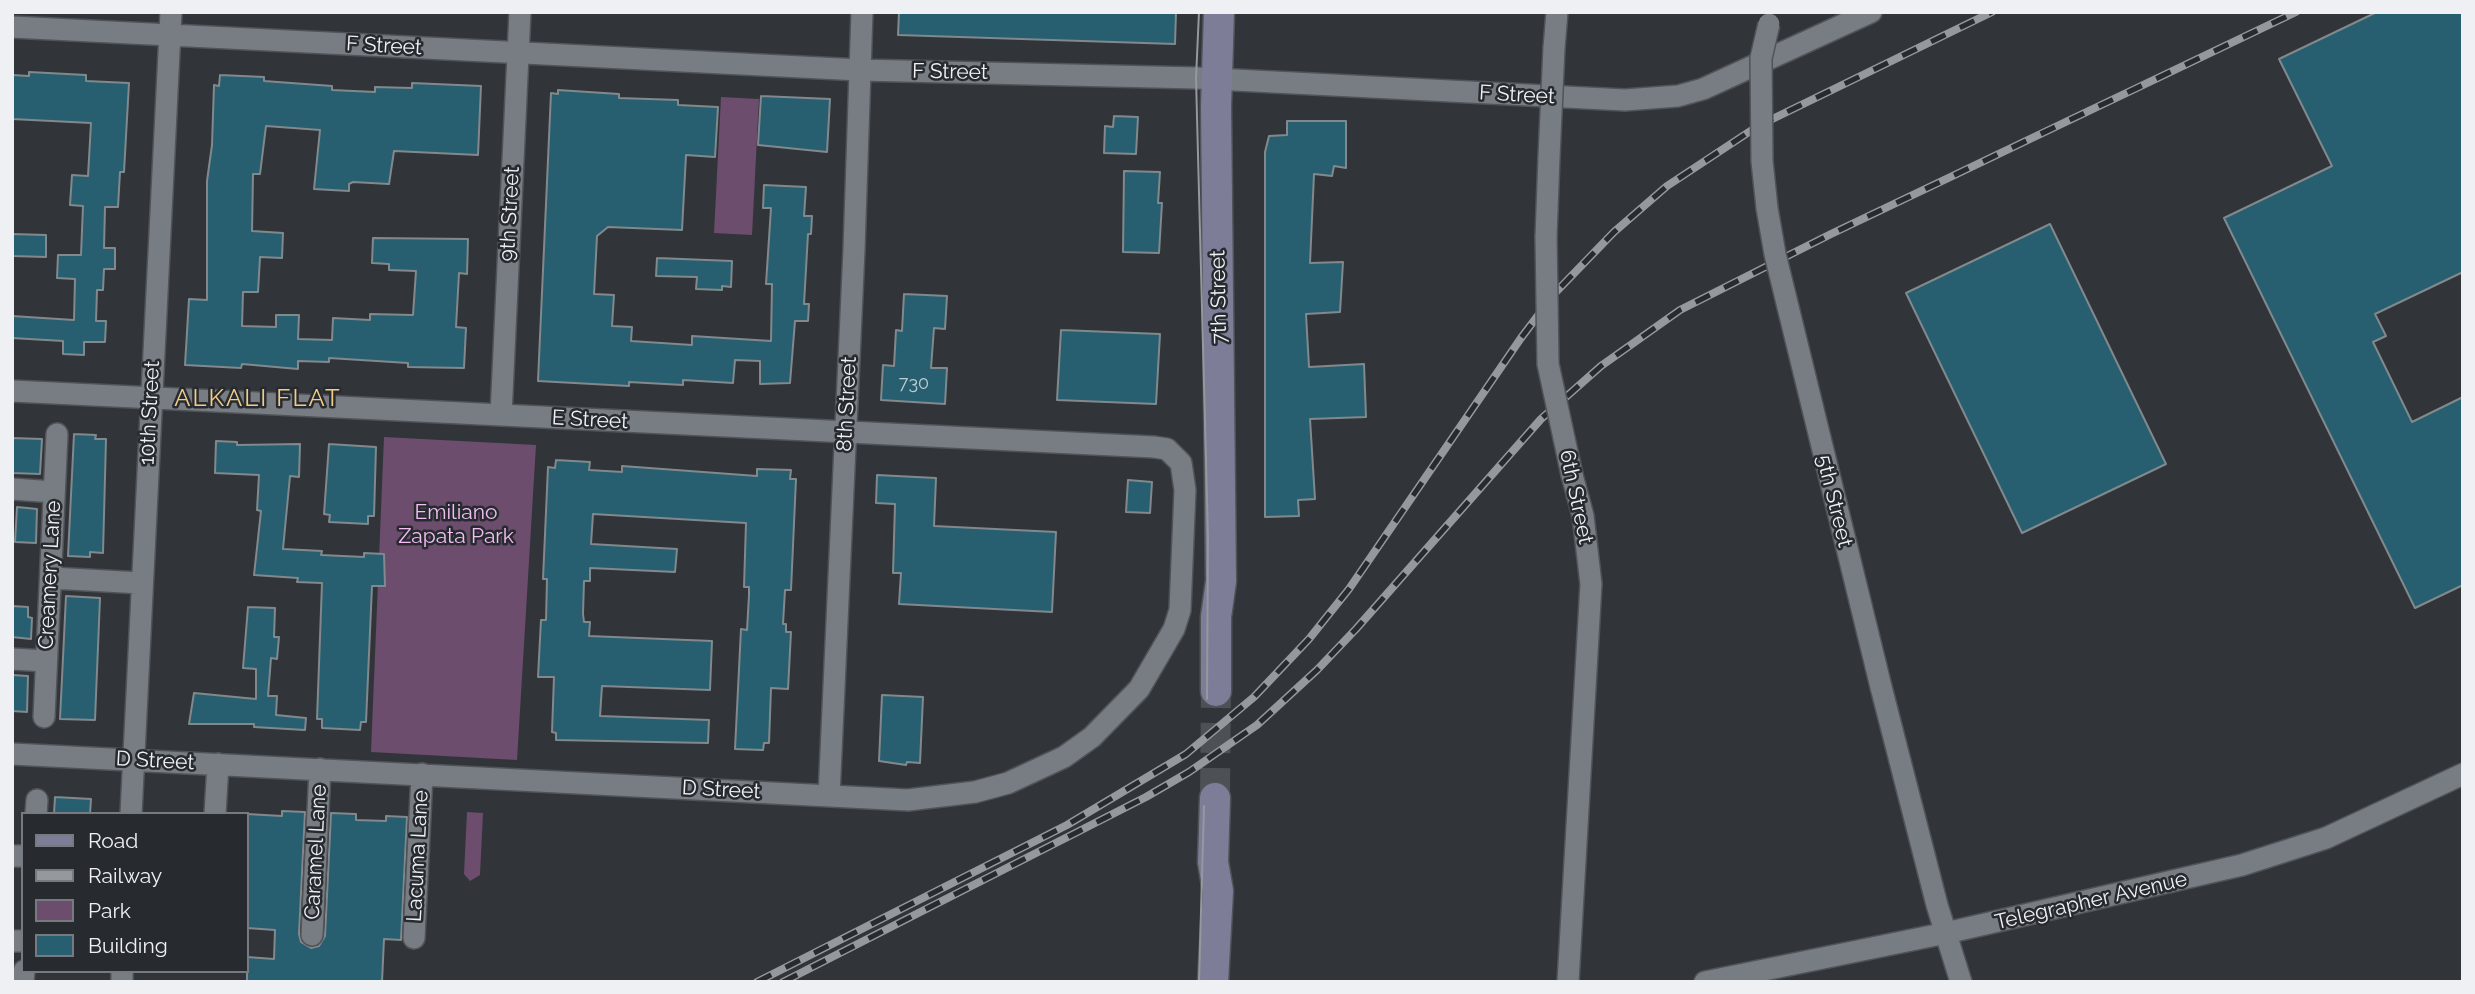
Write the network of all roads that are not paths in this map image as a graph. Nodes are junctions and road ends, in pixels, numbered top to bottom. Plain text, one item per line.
1 (170, 12) edge
2 (520, 12) edge
3 (862, 12) edge
4 (1219, 12) edge
5 (1556, 12) edge
6 (1871, 12) edge
7 (1771, 18) edge
8 (12, 27) edge
9 (170, 34) junction
10 (518, 52) junction
11 (860, 69) junction
12 (1217, 79) junction
13 (12, 391) edge
14 (151, 397) junction
15 (501, 415) junction
16 (846, 432) junction
17 (57, 434) dead end
18 (1167, 449) joint
19 (12, 489) edge
20 (54, 492) junction
21 (52, 578) junction
22 (141, 583) junction
23 (12, 659) edge
24 (46, 661) junction
25 (1225, 684) tunnel mouth
26 (44, 717) dead end
27 (12, 754) edge
28 (134, 760) junction
29 (218, 764) junction
30 (320, 769) junction
31 (422, 774) junction
32 (2463, 774) edge
33 (1224, 790) tunnel mouth
34 (829, 796) junction
35 (131, 812) edge
36 (215, 812) edge
37 (1946, 933) junction
38 (312, 935) dead end
39 (414, 937) dead end
40 (1213, 982) edge
41 (1567, 982) edge
42 (1705, 982) edge
43 (1961, 982) edge

1 - 9 street, 10th Street
2 - 10 street, 9th Street
3 - 11 street, 8th Street
4 - 12 main road, 7th Street
5 - 41 street, 6th Street, bridge
6 - 12 street, F Street
7 - 37 street, 5th Street, bridge
8 - 9 street, F Street
9 - 10 street, F Street
9 - 14 street, 10th Street
10 - 11 street, F Street
10 - 15 street, 9th Street
11 - 12 street, F Street
11 - 16 street, 8th Street
12 - 25 main road, 7th Street
13 - 14 street, E Street
14 - 15 street, E Street
14 - 22 street, 10th Street
15 - 16 street, E Street
16 - 18 street, E Street
16 - 34 street, 8th Street
17 - 20 street, Creamery Lane
18 - 34 street, D Street
19 - 20 street
20 - 21 street, Creamery Lane
21 - 22 street
21 - 24 street, Creamery Lane
22 - 28 street, 10th Street
23 - 24 street
24 - 26 street, Creamery Lane
27 - 28 street, D Street
28 - 29 street, D Street
28 - 35 street, 10th Street
29 - 30 street, D Street
29 - 36 street
30 - 31 street, D Street
30 - 38 street, Caramel Lane
31 - 34 street, D Street
31 - 39 street, Lacuma Lane
32 - 37 street, Telegrapher Avenue
33 - 40 main road
37 - 42 street, Telegrapher Avenue
37 - 43 street, 5th Street

